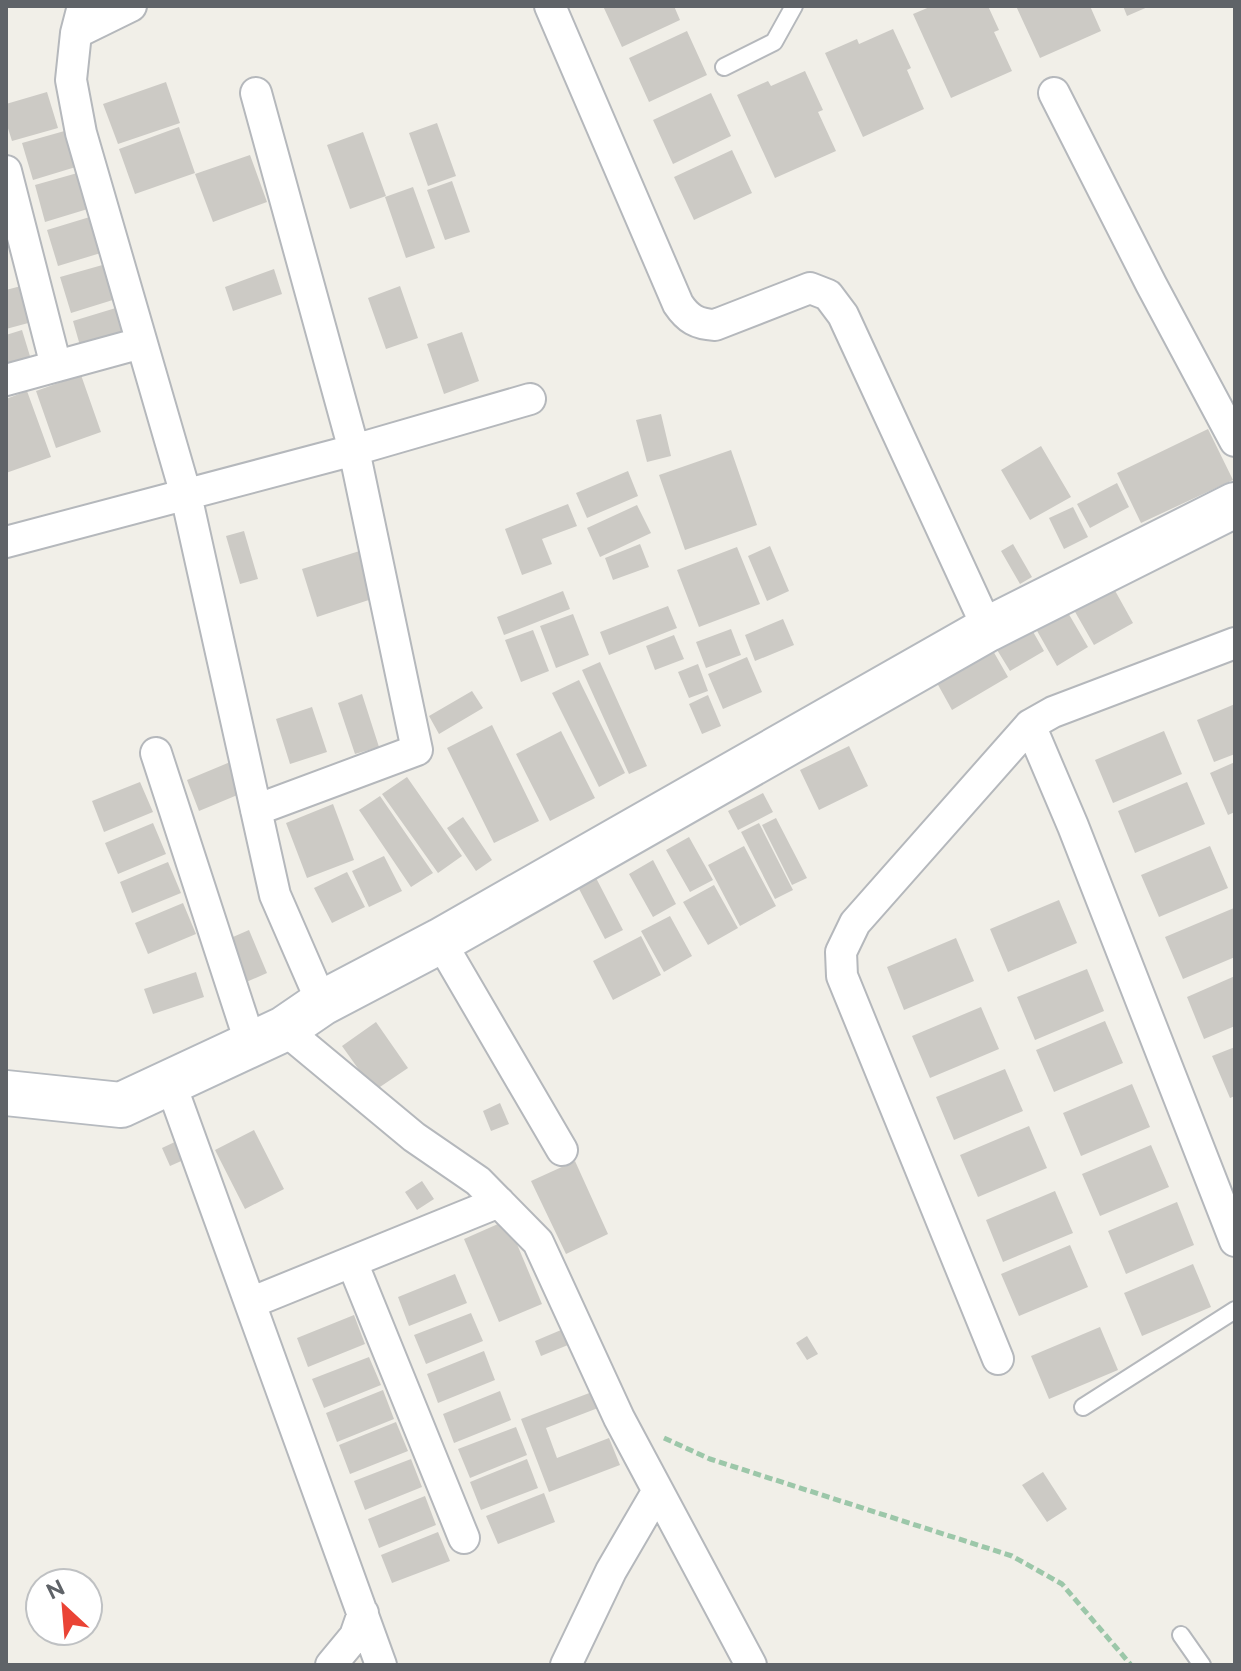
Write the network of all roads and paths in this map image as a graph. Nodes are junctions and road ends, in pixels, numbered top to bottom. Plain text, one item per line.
1 (131, 6) edge
2 (550, 6) edge
3 (794, 6) edge
4 (79, 20) edge
5 (724, 67) dead end
6 (256, 93) dead end
7 (1054, 93) dead end
8 (6, 171) edge
9 (141, 343) junction
10 (56, 366) junction
11 (6, 380) edge
12 (530, 399) dead end
13 (1235, 441) edge
14 (354, 450) junction
15 (186, 495) junction
16 (1235, 505) edge
17 (6, 542) edge
18 (988, 629) junction
19 (1235, 643) edge
20 (1030, 725) junction
21 (156, 753) dead end
22 (256, 810) junction
23 (440, 941) junction
24 (322, 1003) junction
25 (267, 1037) junction
26 (170, 1082) junction
27 (8, 1087) edge
28 (562, 1150) dead end
29 (499, 1202) junction
30 (1235, 1241) edge
31 (352, 1262) junction
32 (250, 1303) junction
33 (1235, 1310) edge
34 (998, 1359) dead end
35 (1083, 1407) dead end
36 (619, 1418) junction
37 (657, 1492) junction
38 (464, 1538) dead end
39 (363, 1613) junction
40 (1181, 1635) dead end
41 (331, 1665) edge
42 (381, 1665) edge
43 (566, 1665) edge
44 (751, 1665) edge
45 (1131, 1665) edge
46 (1202, 1665) edge

1 - 4 street
2 - 18 street
3 - 5 lane
4 - 9 street
6 - 14 street
7 - 13 street
8 - 10 street
9 - 10 street
9 - 15 street
10 - 11 street
12 - 14 street
14 - 15 street
14 - 22 street
15 - 17 street
15 - 22 street
16 - 18 street
18 - 23 street
19 - 20 street
20 - 30 street
20 - 34 street
21 - 25 street
22 - 24 street
23 - 24 street
23 - 28 street
24 - 25 street
25 - 26 street
25 - 29 street
26 - 27 street
26 - 32 street
29 - 31 street
29 - 36 street
31 - 32 street
31 - 38 street
32 - 39 street
33 - 35 lane
36 - 37 street
36 - 45 path
37 - 43 street
37 - 44 street
39 - 41 street
39 - 42 street
40 - 46 lane

